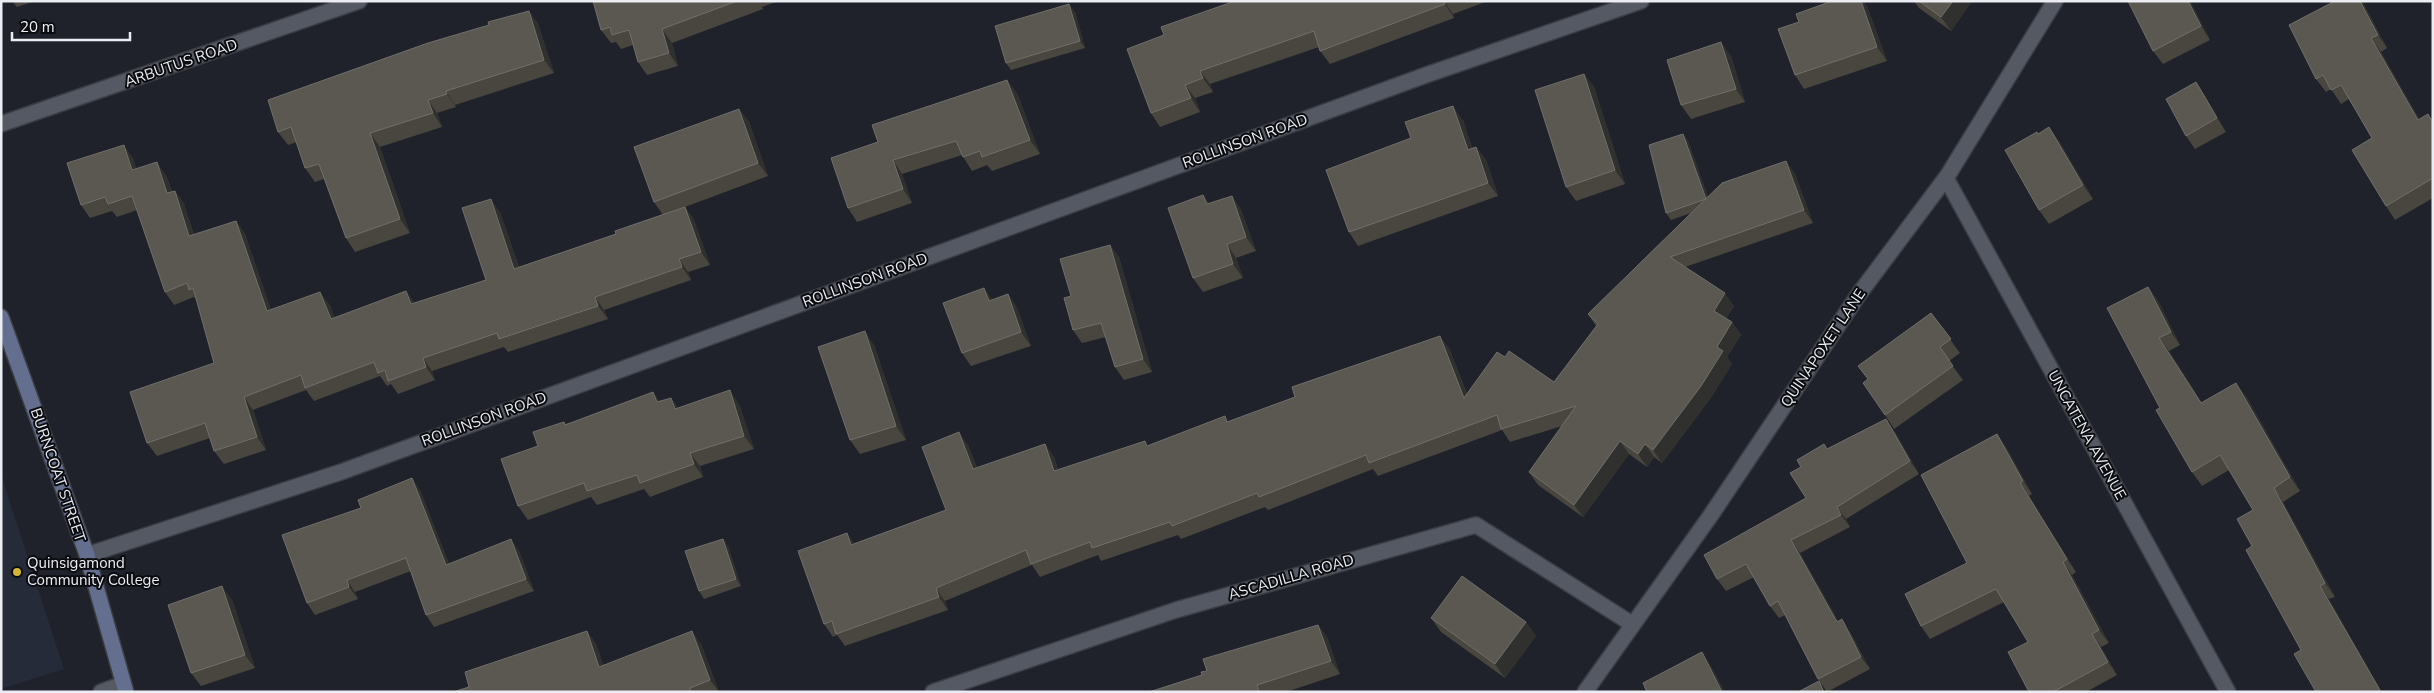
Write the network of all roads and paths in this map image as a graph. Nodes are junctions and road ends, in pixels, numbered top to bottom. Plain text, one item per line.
1 (360, 1) edge
2 (1641, 1) edge
3 (2055, 1) edge
4 (1, 124) edge
5 (1946, 178) junction
6 (1, 317) edge
7 (86, 555) junction
8 (1632, 624) junction
9 (125, 688) edge
10 (101, 692) edge
11 (933, 692) edge
12 (1585, 692) edge
13 (2228, 692) edge

1 - 4 street, ARBUTUS ROAD
2 - 7 street, ROLLINSON ROAD
3 - 5 street, QUINAPOXET LANE
5 - 8 street, QUINAPOXET LANE
5 - 13 street, UNCATENA AVENUE
6 - 7 main road, BURNCOAT STREET
7 - 9 main road, BURNCOAT STREET
8 - 11 street, ASCADILLA ROAD
8 - 12 street, QUINAPOXET LANE
9 - 10 street

